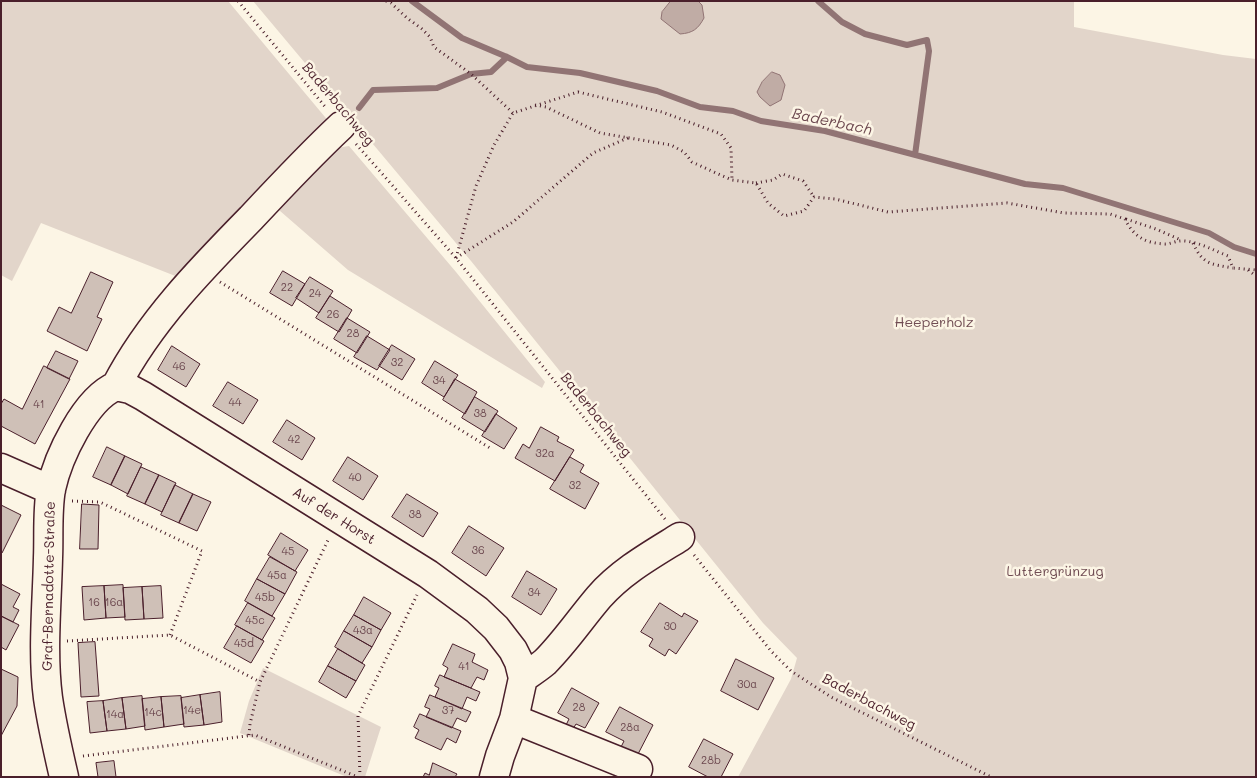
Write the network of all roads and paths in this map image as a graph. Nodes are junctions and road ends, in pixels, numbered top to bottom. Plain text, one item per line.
1 (238, 1) edge
2 (386, 1) edge
3 (535, 105) junction
4 (513, 113) junction
5 (341, 126) junction
6 (630, 137) junction
7 (732, 180) junction
8 (756, 183) junction
9 (814, 197) junction
10 (1125, 219) junction
11 (1181, 240) junction
12 (1193, 242) junction
13 (456, 258) junction
14 (1233, 268) junction
15 (1247, 269) junction
16 (200, 270) junction
17 (1256, 270) edge
18 (1256, 276) edge
19 (116, 386) junction
20 (490, 448) dead end
21 (1, 468) edge
22 (51, 495) junction
23 (338, 519) junction
24 (680, 537) junction
25 (428, 574) junction
26 (170, 636) junction
27 (46, 642) junction
28 (523, 678) junction
29 (260, 682) junction
30 (514, 719) junction
31 (249, 736) junction
32 (62, 768) edge
33 (638, 769) dead end
34 (359, 777) edge
35 (494, 777) edge
36 (990, 777) edge

1 - 5 path, Baderbachweg
2 - 4 path
3 - 4 path
3 - 6 path
3 - 7 path
4 - 13 path
5 - 13 path, Baderbachweg
5 - 16 street
6 - 7 path
6 - 13 path
7 - 8 path
8 - 9 path
8 - 9 path
9 - 10 path
10 - 11 path
10 - 11 path
11 - 12 path
12 - 14 path
12 - 14 path
13 - 24 path, Baderbachweg
14 - 15 path
15 - 17 path
15 - 18 path
16 - 19 street
16 - 20 path
19 - 22 street, Graf-Bernadotte-Straße
19 - 23 street, Auf der Horst
21 - 22 street
22 - 26 path
22 - 27 street, Graf-Bernadotte-Straße
23 - 25 street, Auf der Horst
23 - 29 path
24 - 28 street
24 - 36 path, Baderbachweg
25 - 28 street, Auf der Horst
25 - 34 path
26 - 27 path
26 - 29 path
27 - 32 street, Graf-Bernadotte-Straße
28 - 30 street
29 - 31 path
30 - 33 street
30 - 35 street
31 - 32 path
31 - 34 path

